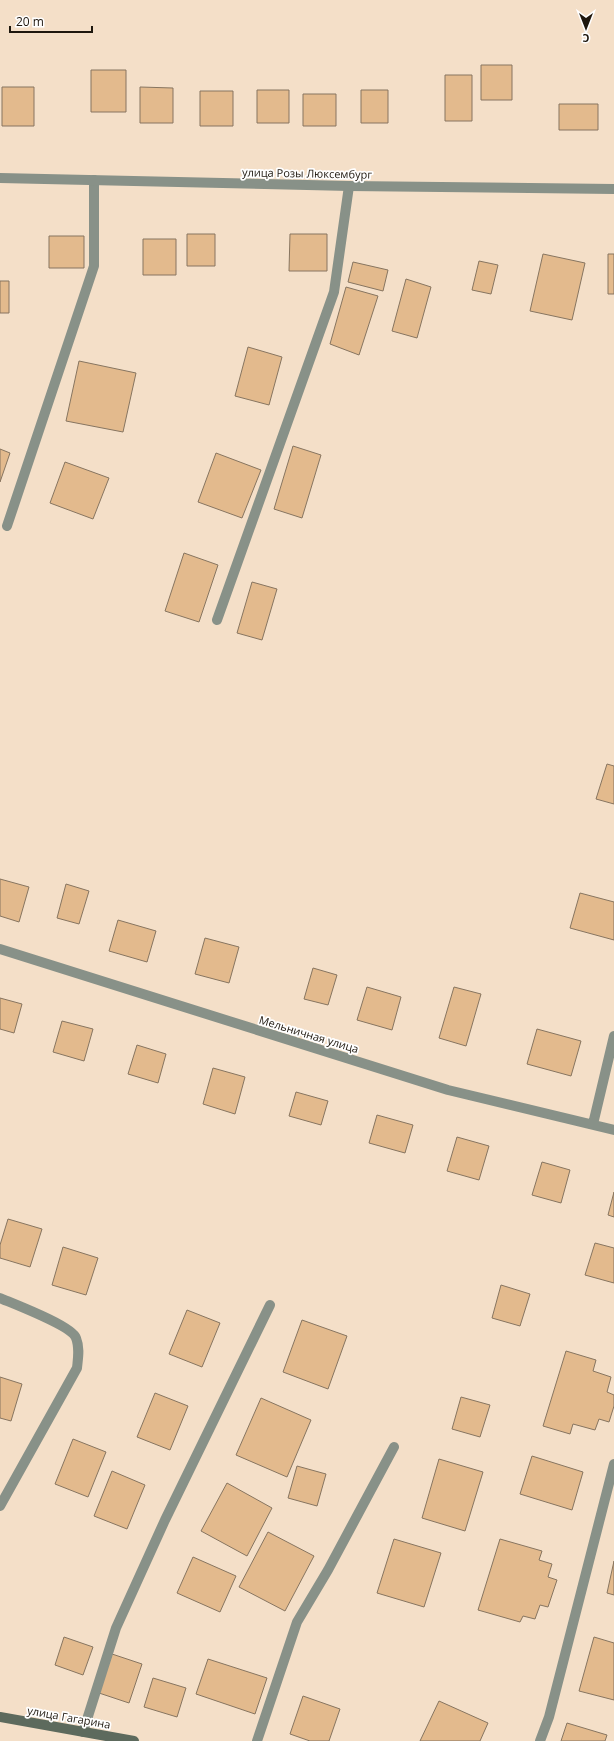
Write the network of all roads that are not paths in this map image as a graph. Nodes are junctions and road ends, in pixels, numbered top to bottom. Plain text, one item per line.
1 (0, 178) edge
2 (94, 180) junction
3 (349, 186) junction
4 (614, 189) edge
5 (7, 526) dead end
6 (217, 620) dead end
7 (0, 949) edge
8 (614, 1036) edge
9 (593, 1124) junction
10 (614, 1130) edge
11 (0, 1298) edge
12 (270, 1305) dead end
13 (394, 1447) dead end
14 (614, 1464) edge
15 (0, 1506) edge
16 (0, 1718) edge
17 (82, 1732) junction
18 (134, 1741) edge
19 (257, 1741) edge
20 (540, 1741) edge

1 - 2 street, улица Розы Люксембург
2 - 3 street, улица Розы Люксембург
2 - 5 street
3 - 4 street, улица Розы Люксембург
3 - 6 street
7 - 9 street, Мельничная улица
8 - 9 street
9 - 10 street, Мельничная улица
11 - 15 street
12 - 17 street
13 - 19 street
14 - 20 street
16 - 17 main road, улица Гагарина
17 - 18 main road, улица Гагарина

